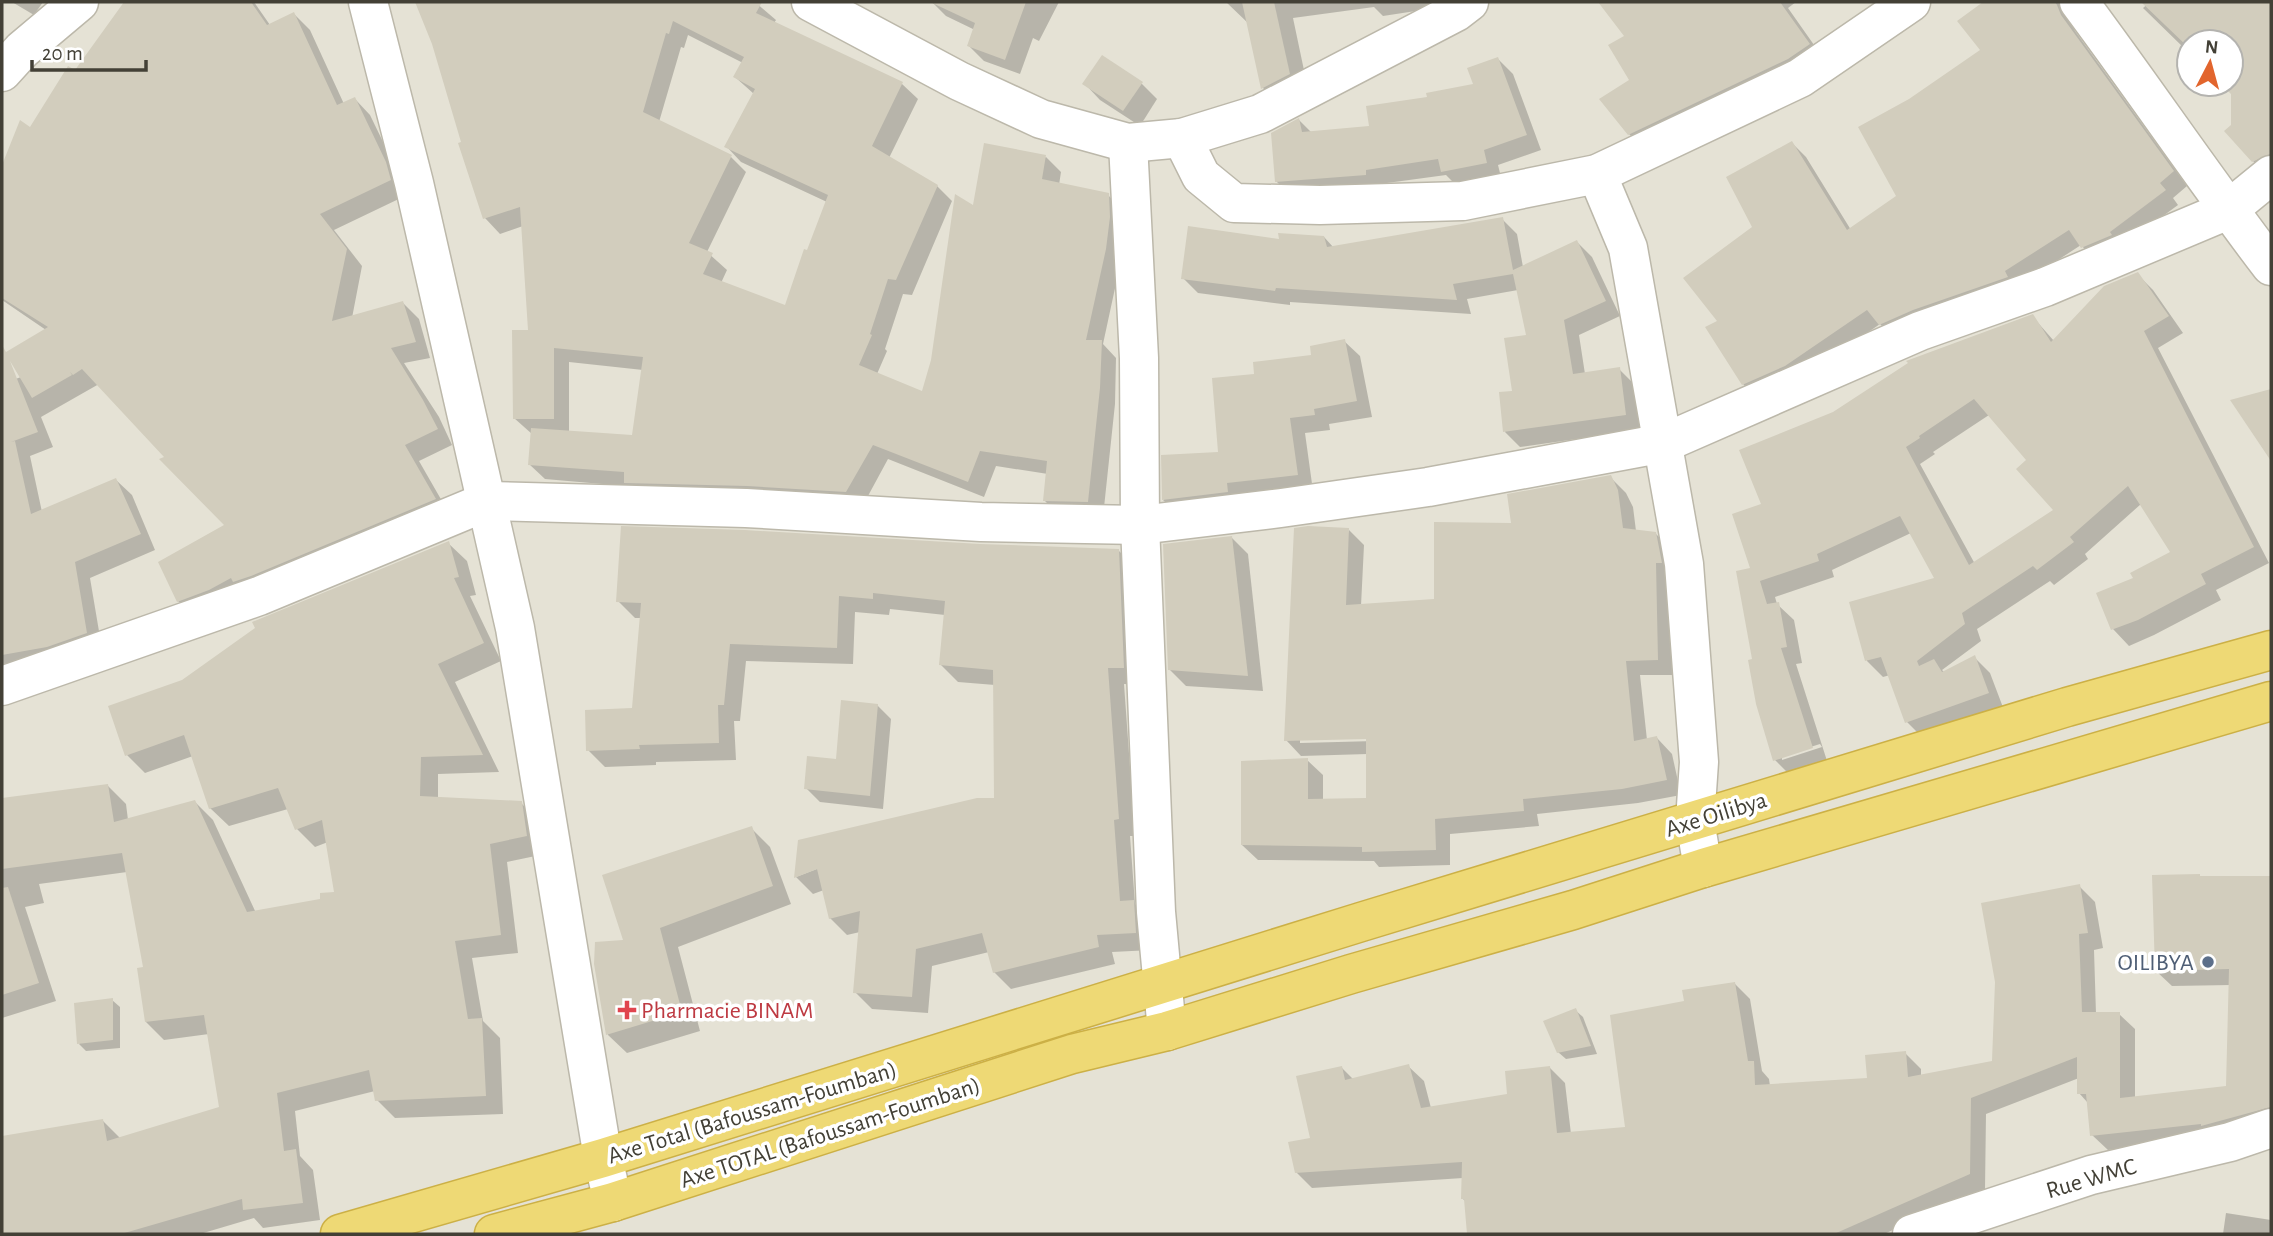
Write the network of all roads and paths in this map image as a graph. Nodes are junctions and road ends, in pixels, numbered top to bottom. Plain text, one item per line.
1 (79, 2) edge
2 (368, 2) edge
3 (811, 2) edge
4 (1469, 2) edge
5 (1912, 2) edge
6 (2078, 2) edge
7 (2, 72) edge
8 (1182, 138) junction
9 (1128, 143) junction
10 (1597, 174) junction
11 (2271, 174) edge
12 (2228, 210) junction
13 (2271, 266) edge
14 (1664, 443) junction
15 (488, 501) junction
16 (1140, 524) junction
17 (2271, 650) edge
18 (2, 686) edge
19 (2271, 701) edge
20 (2067, 707) junction
21 (2080, 756) junction
22 (1695, 821) junction
23 (1703, 867) junction
24 (1163, 983) junction
25 (1167, 1031) junction
26 (2271, 1128) edge
27 (603, 1158) junction
28 (613, 1202) junction
29 (358, 1232) edge
30 (494, 1234) edge
31 (1912, 1234) edge

1 - 7 street
2 - 15 street
3 - 9 street
4 - 8 street
5 - 10 street
6 - 12 street
8 - 9 street
8 - 10 street
9 - 16 street
10 - 14 street
11 - 12 street
12 - 13 street
12 - 14 street
14 - 16 street
14 - 22 street
15 - 16 street
15 - 18 street
15 - 27 street
16 - 24 street
17 - 20 highway, Axe Oilibya
19 - 21 highway, Axe Oilibya
20 - 21 highway
20 - 22 highway, Axe Oilibya
21 - 23 highway, Axe Oilibya
22 - 23 street
22 - 24 highway, Axe Oilibya
23 - 25 highway, Axe Oilibya
24 - 25 street
24 - 27 highway, Axe Total (Bafoussam-Foumban)
25 - 28 highway, Axe TOTAL (Bafoussam-Foumban)
26 - 31 street, Rue WMC
27 - 28 street
27 - 29 highway, Axe Total (Bafoussam-Foumban)
28 - 30 highway, Axe TOTAL (Bafoussam-Foumban)

